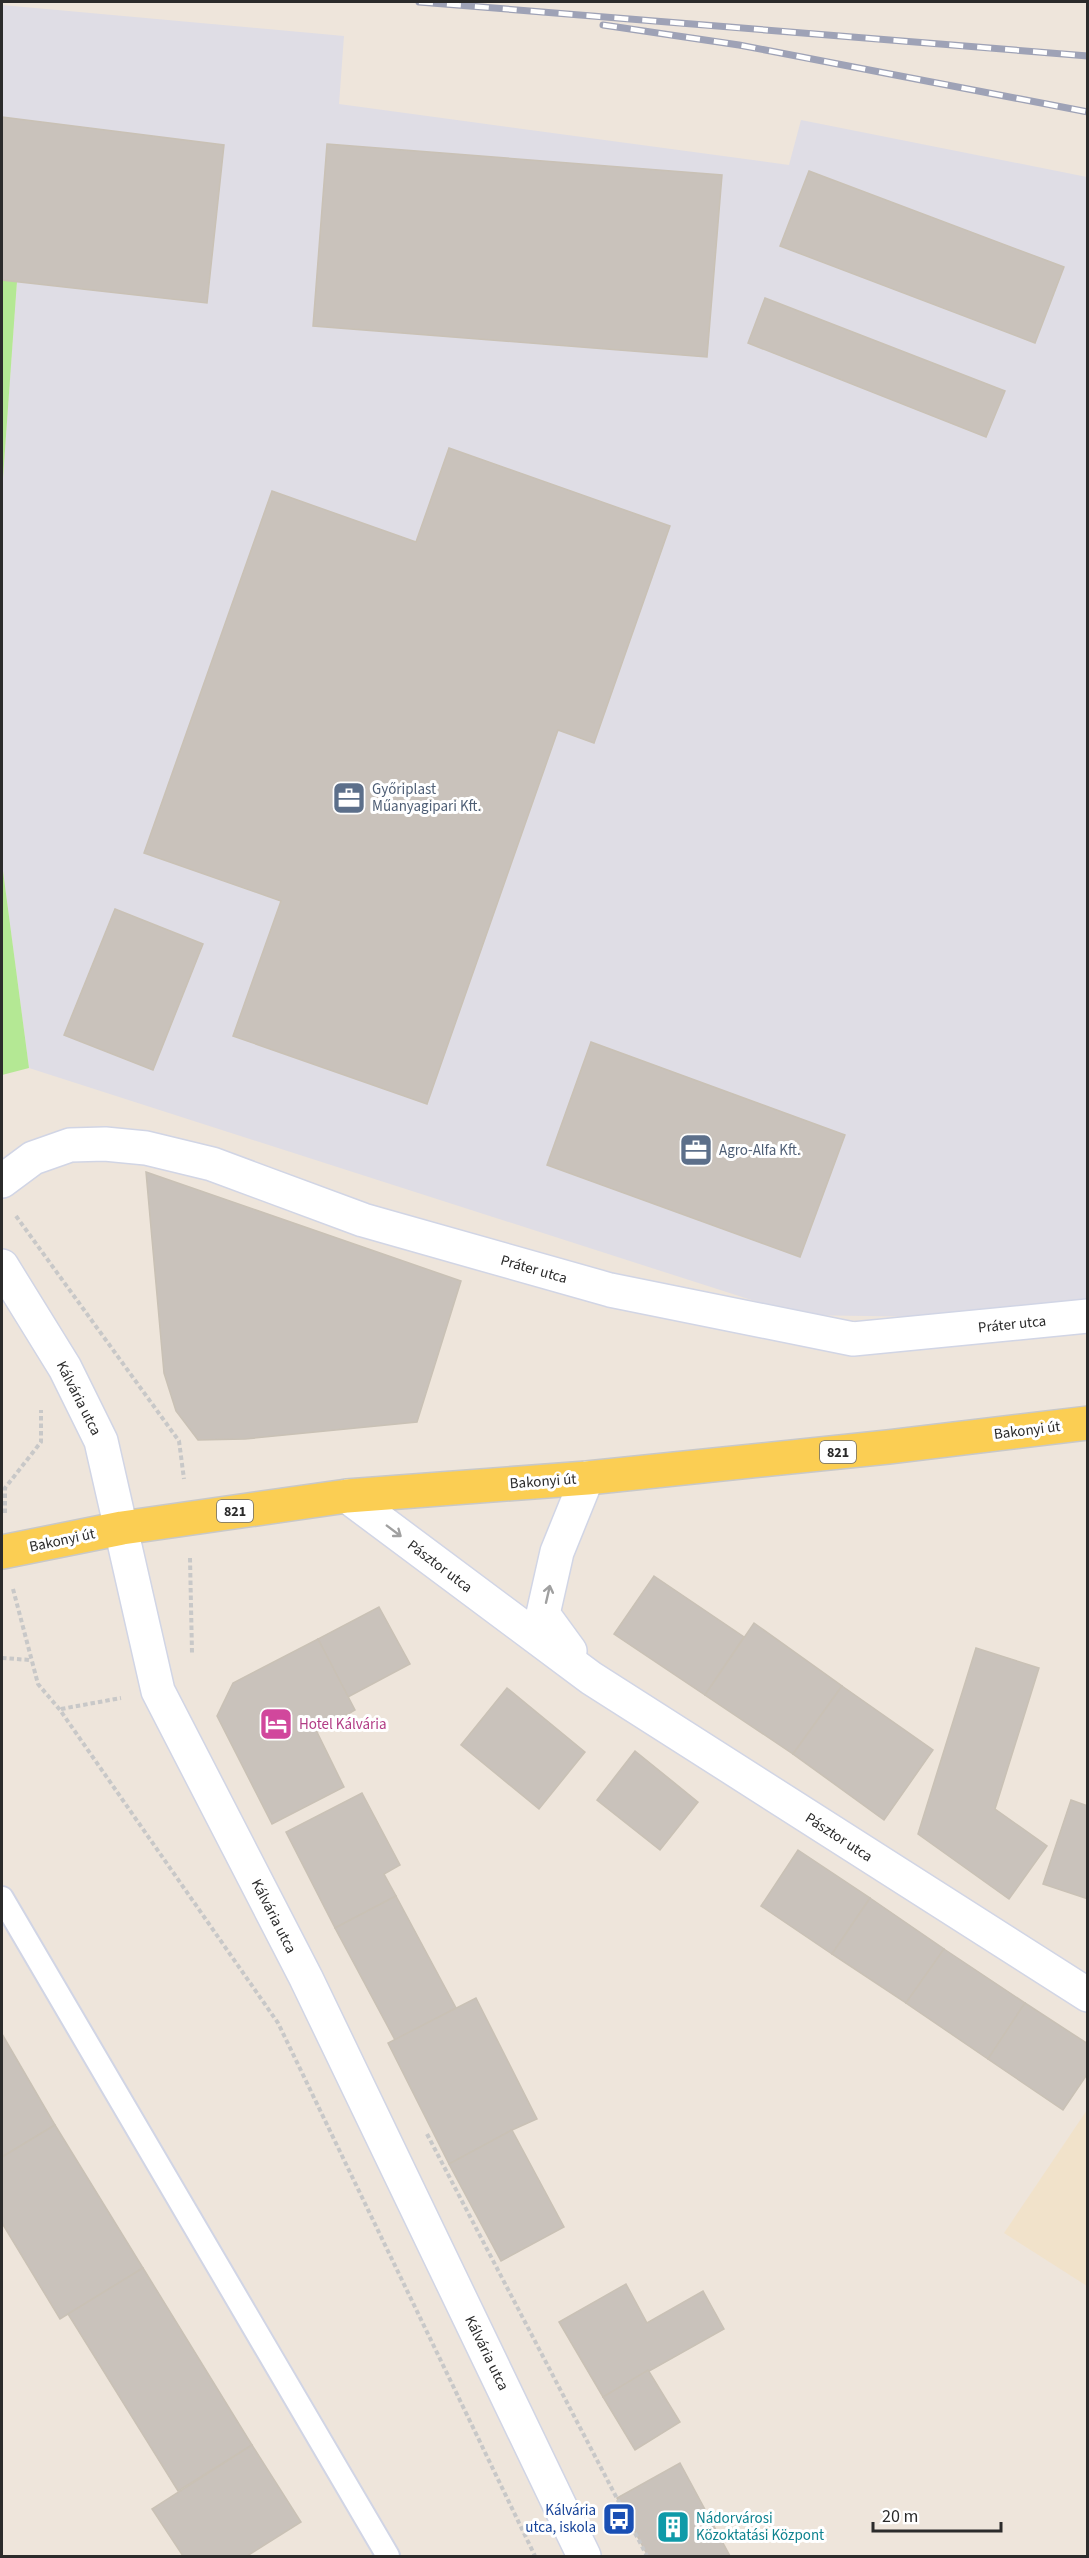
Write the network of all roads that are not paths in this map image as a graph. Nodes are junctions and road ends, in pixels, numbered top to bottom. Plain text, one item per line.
1 (2, 1181) edge
2 (2, 1266) edge
3 (1088, 1316) edge
4 (1088, 1423) edge
5 (588, 1478) junction
6 (347, 1496) junction
7 (122, 1528) junction
8 (3, 1552) edge
9 (591, 1678) junction
10 (2, 1898) edge
11 (1088, 1995) edge
12 (388, 2556) edge
13 (584, 2556) edge

1 - 3 street, Práter utca
2 - 7 street, Kálvária utca
4 - 5 main road, Bakonyi út / 821
5 - 6 main road, Bakonyi út / 821
9 -> 5 street, Pásztor utca
6 - 7 main road, Bakonyi út / 821
6 -> 9 street, Pásztor utca
7 - 8 main road, Bakonyi út / 821
7 - 13 street, Kálvária utca
9 - 11 street, Pásztor utca
10 - 12 lane

